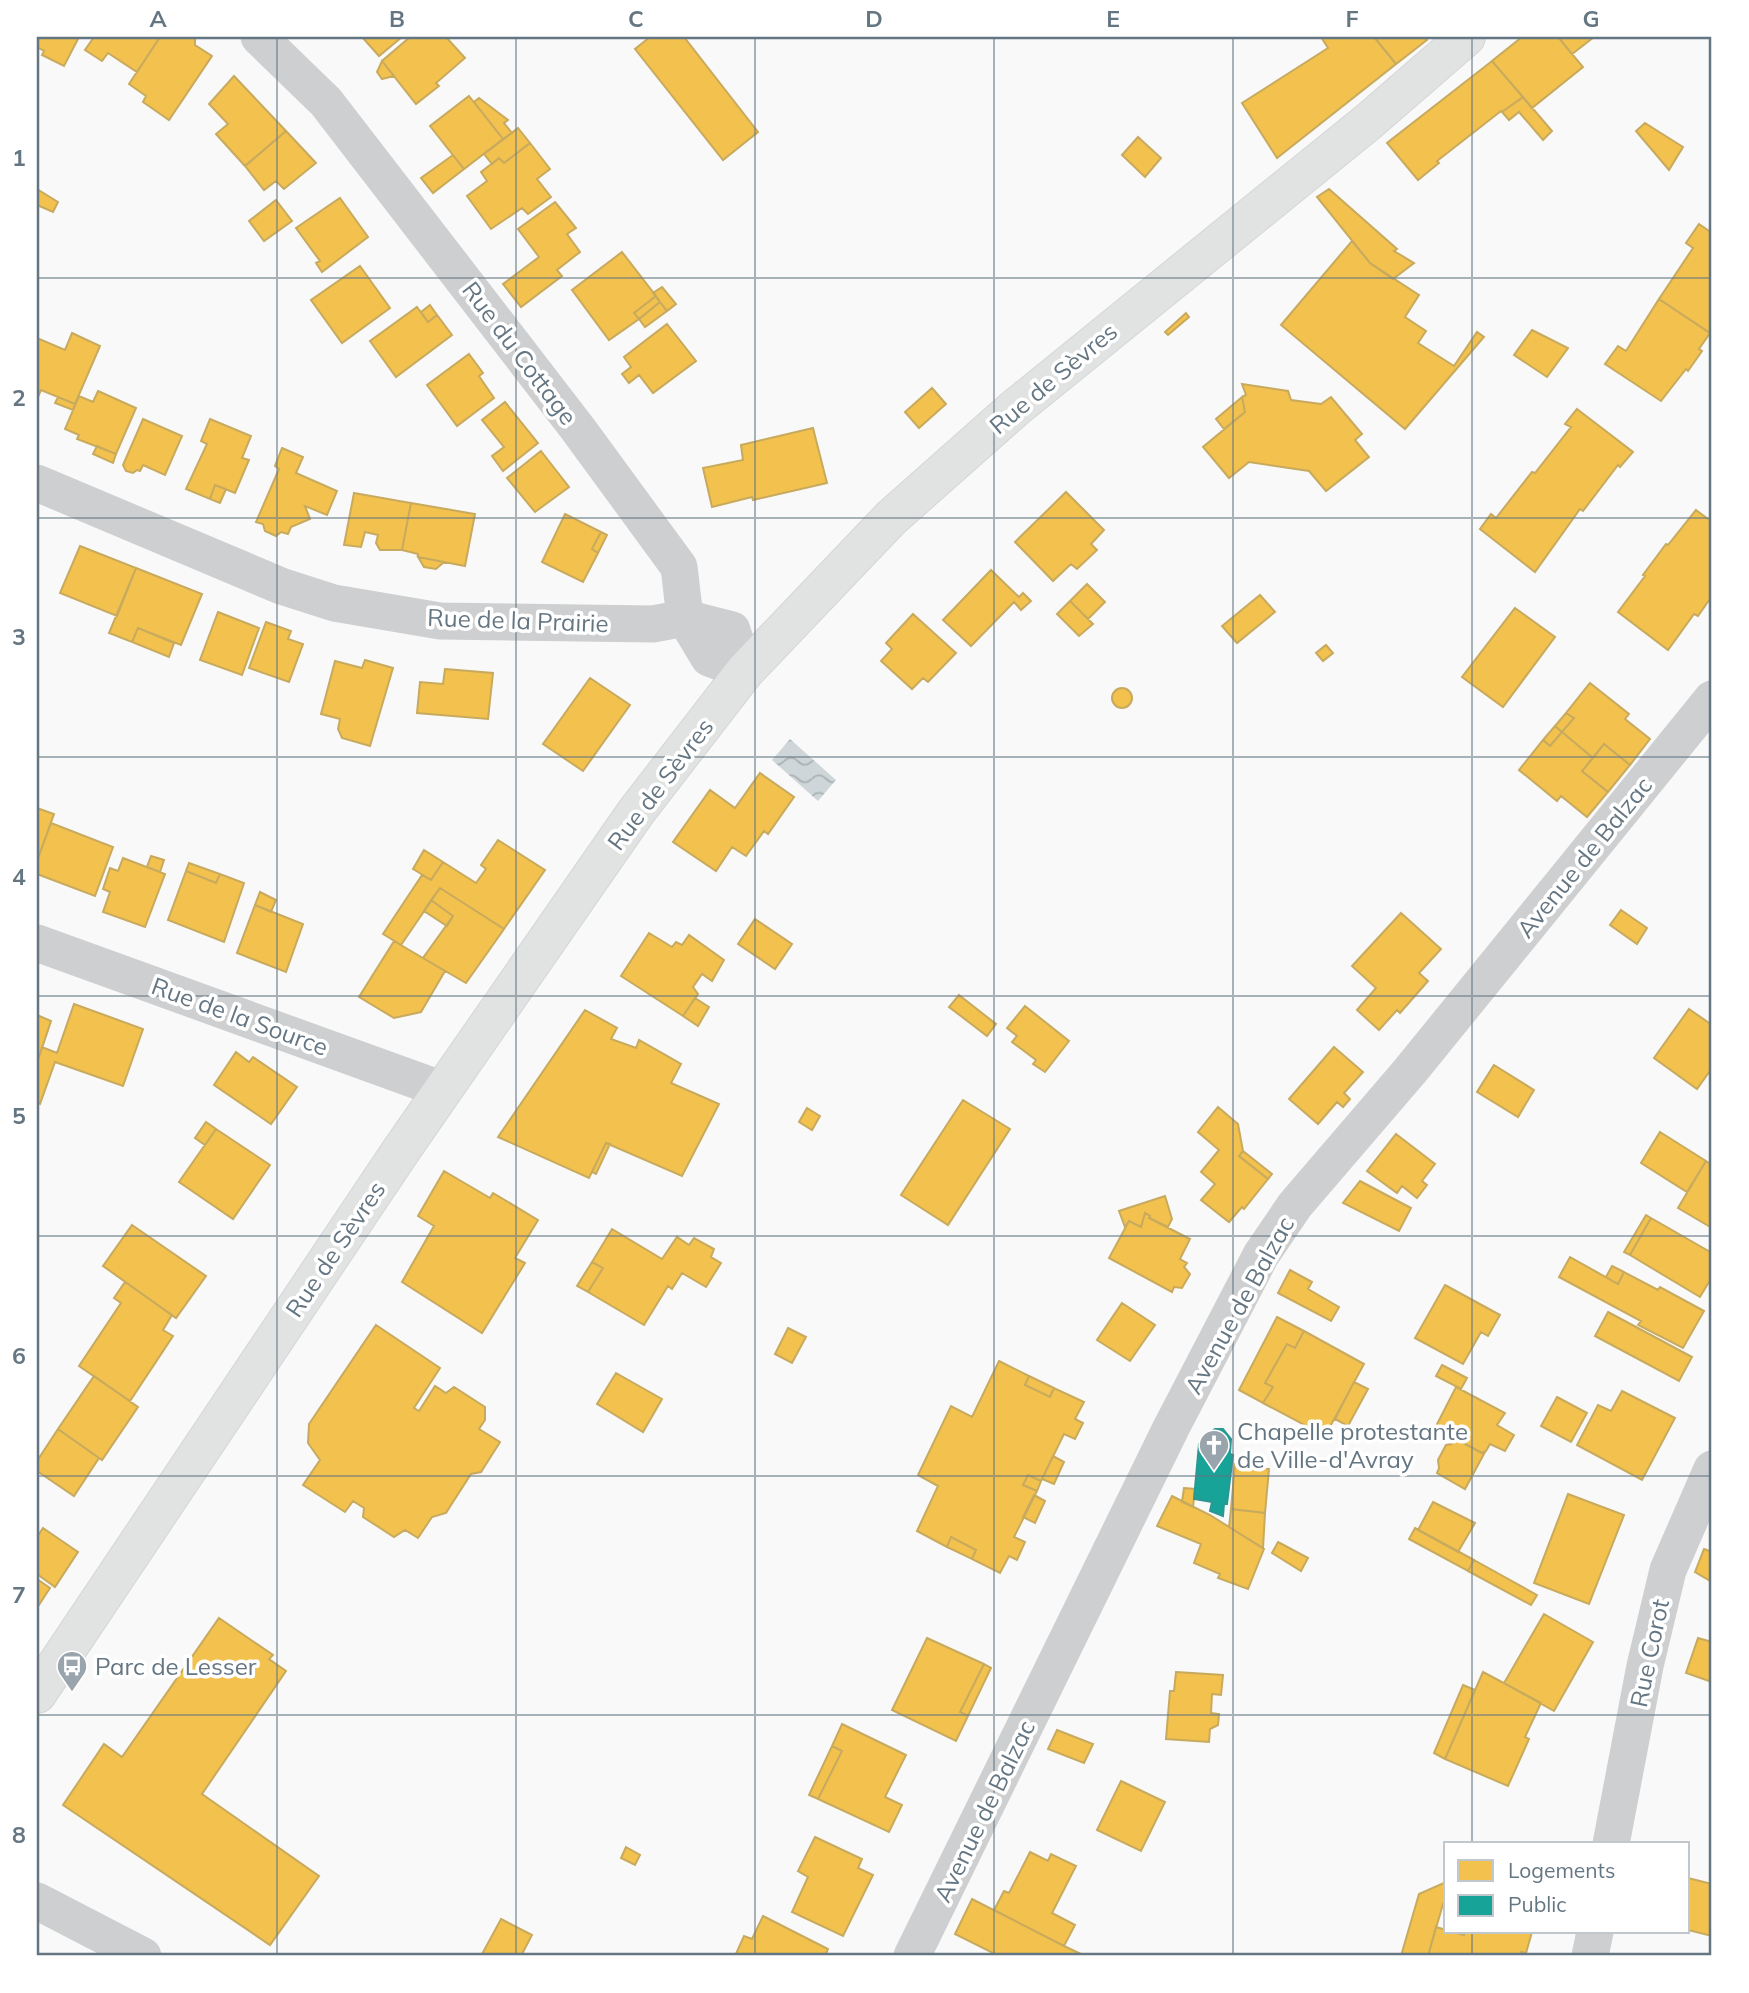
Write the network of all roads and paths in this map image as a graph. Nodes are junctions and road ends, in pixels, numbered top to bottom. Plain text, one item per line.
1 (259, 37) edge
2 (1466, 37) edge
3 (37, 483) edge
4 (685, 618) junction
5 (745, 671) junction
6 (1712, 699) edge
7 (37, 943) edge
8 (443, 1090) junction
9 (1712, 1469) edge
10 (37, 1693) edge
11 (1611, 1842) edge
12 (37, 1901) edge
13 (1595, 1934) edge
14 (143, 1956) edge
15 (912, 1956) edge
16 (1590, 1956) edge

1 - 4 street, Rue du Cottage
2 - 5 main road, Rue de Sèvres
3 - 4 street, Rue de la Prairie
4 - 5 street
5 - 8 main road, Rue de Sèvres
6 - 15 street, Avenue de Balzac
7 - 8 street, Rue de la Source
8 - 10 main road, Rue de Sèvres
9 - 11 street, Rue Corot
12 - 14 street
13 - 16 street

